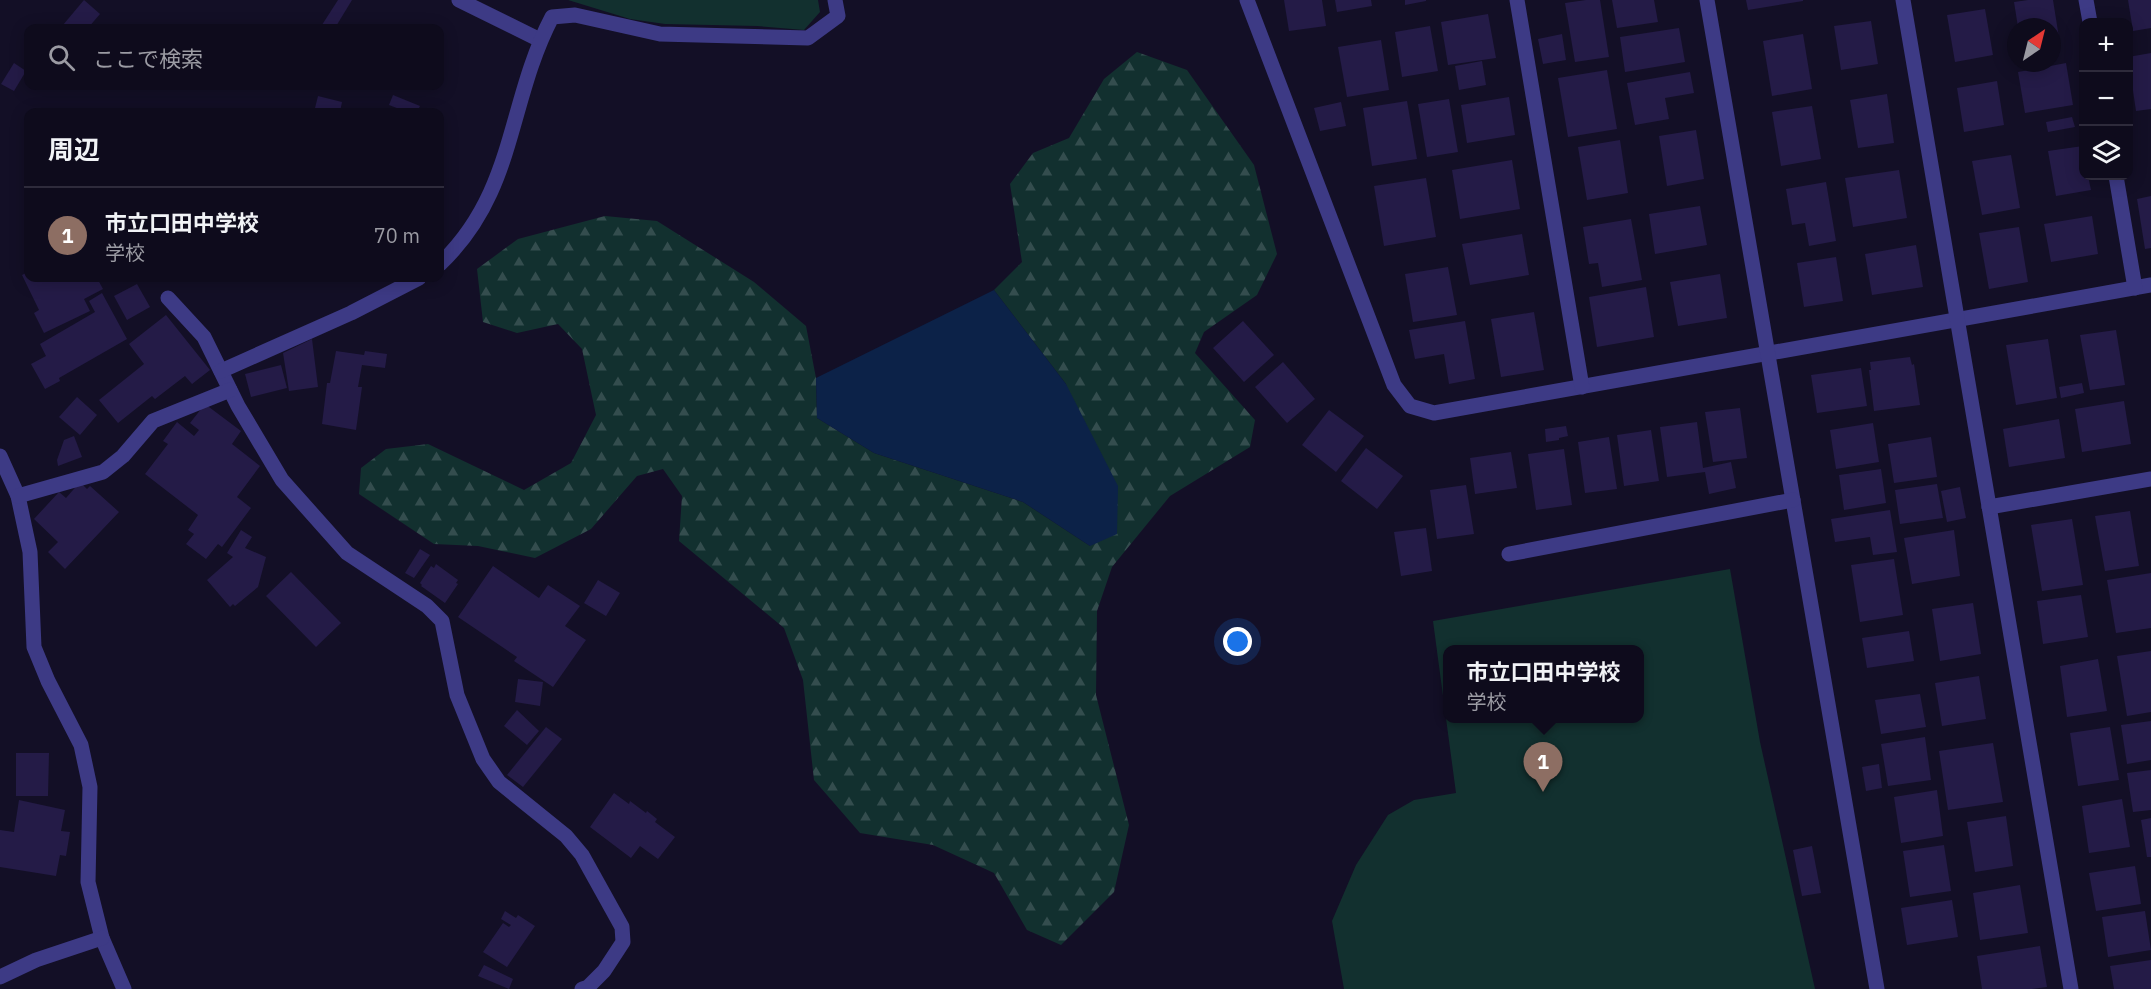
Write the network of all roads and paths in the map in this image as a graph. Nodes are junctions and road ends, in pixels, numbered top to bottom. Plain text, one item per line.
1 (459, 0) edge
2 (835, 0) edge
3 (1247, 0) edge
4 (1517, 0) edge
5 (1707, 0) edge
6 (1903, 0) edge
7 (2086, 0) edge
8 (2089, 18) edge
9 (540, 40) junction
10 (2117, 180) edge
11 (444, 260) edge
12 (411, 282) edge
13 (2151, 285) edge
14 (2135, 288) junction
15 (168, 298) dead end
16 (1957, 320) junction
17 (1768, 354) junction
18 (221, 371) junction
19 (1582, 387) junction
20 (230, 390) junction
21 (0, 456) edge
22 (2151, 479) edge
23 (18, 496) junction
24 (1793, 500) junction
25 (1989, 507) junction
26 (1509, 554) dead end
27 (102, 938) junction
28 (0, 977) edge
29 (124, 989) edge
30 (582, 989) edge
31 (1877, 989) edge
32 (2071, 989) edge

1 - 9 street
2 - 9 street
3 - 19 street
4 - 19 street
5 - 17 street
6 - 16 street
7 - 8 street
9 - 11 street
10 - 14 street
12 - 18 street
13 - 14 street
14 - 16 street
15 - 18 street
16 - 17 street
16 - 25 street
17 - 19 street
17 - 24 street
18 - 20 street
20 - 23 street
20 - 30 street
21 - 23 street
22 - 25 street
23 - 27 street
24 - 26 street
24 - 31 street
25 - 32 street
27 - 28 street
27 - 29 street

